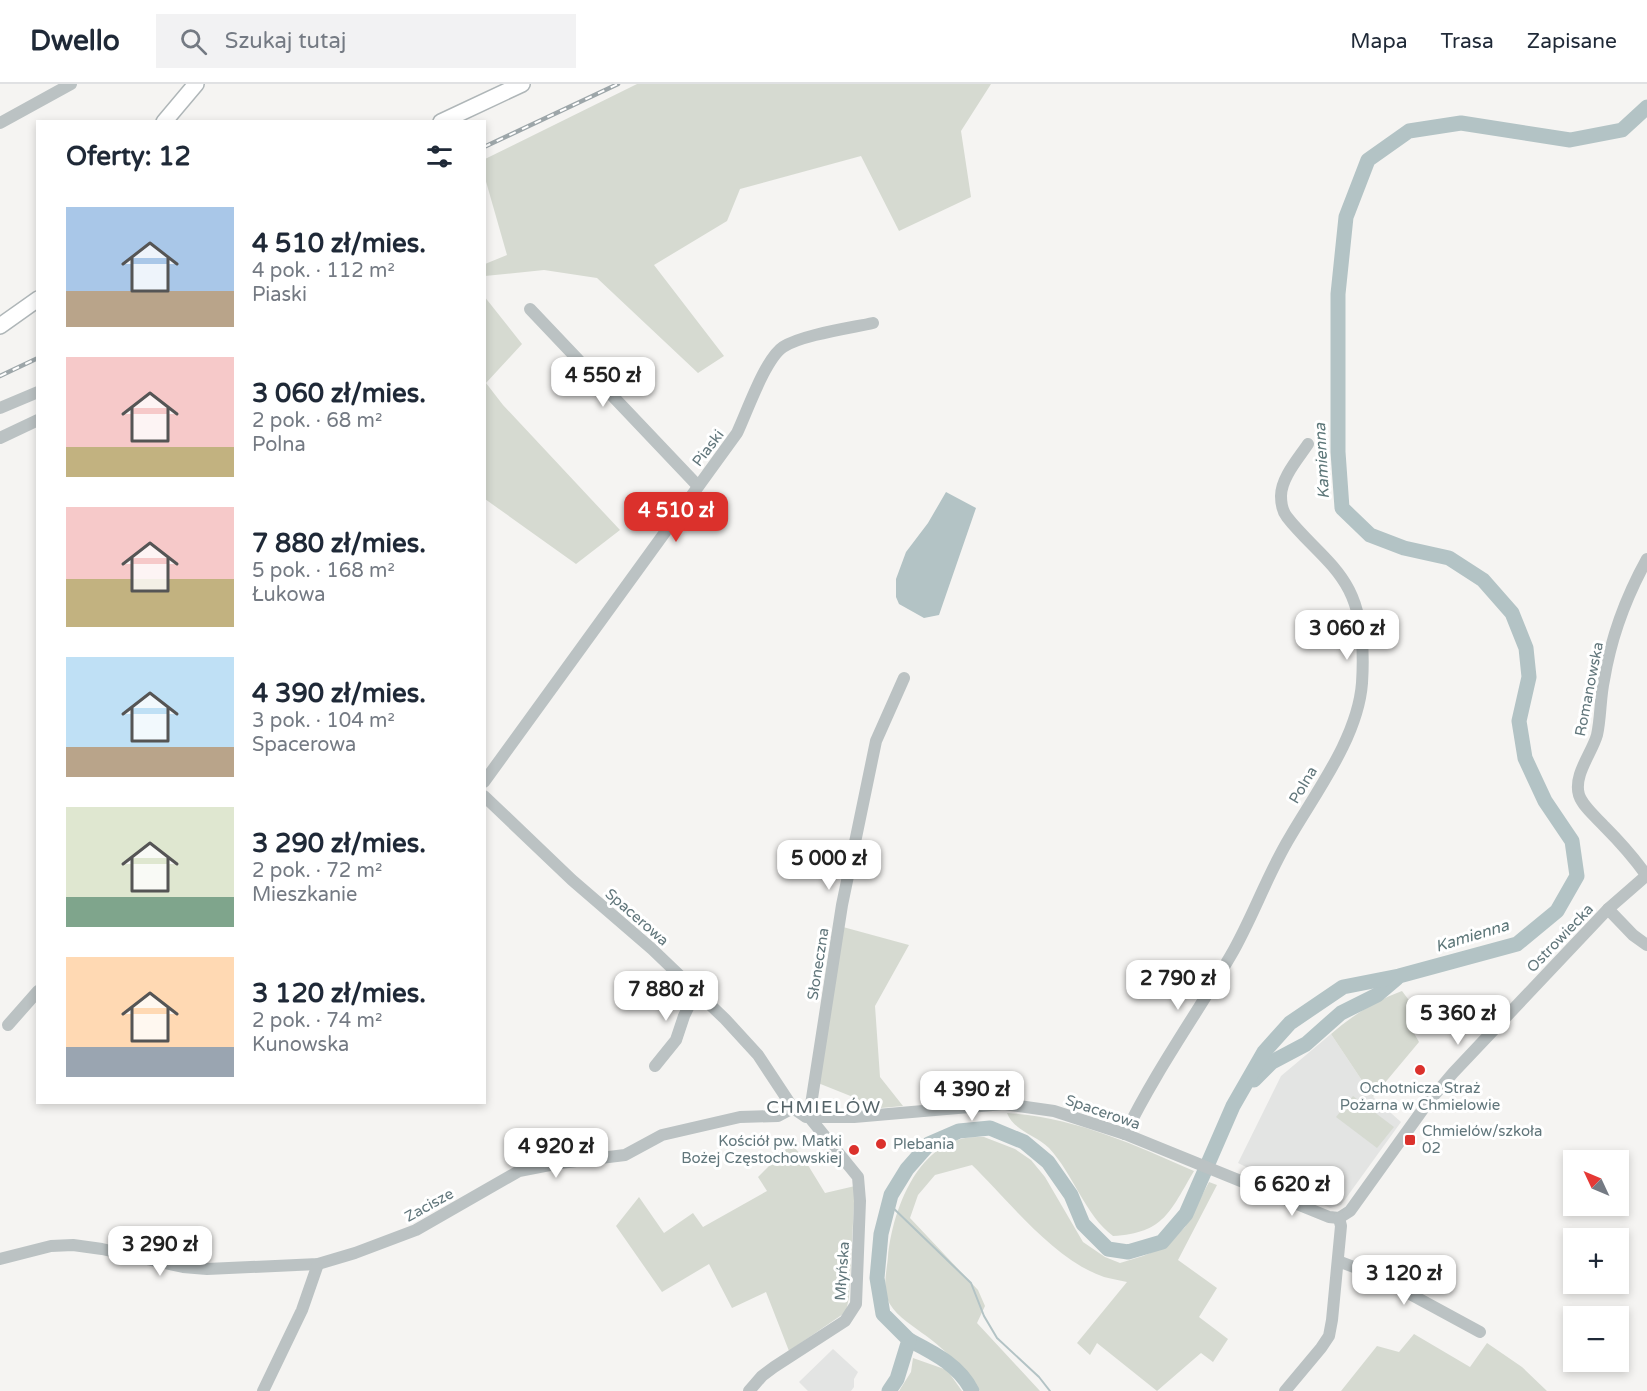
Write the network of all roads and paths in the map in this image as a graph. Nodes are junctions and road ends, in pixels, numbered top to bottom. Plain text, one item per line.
1 (71, 84) edge
2 (196, 84) edge
3 (522, 84) edge
4 (166, 120) edge
5 (445, 120) edge
6 (0, 123) edge
7 (36, 289) edge
8 (36, 300) edge
9 (530, 309) dead end
10 (0, 314) edge
11 (873, 323) dead end
12 (0, 326) edge
13 (36, 393) edge
14 (0, 408) edge
15 (36, 421) edge
16 (0, 438) edge
17 (1308, 444) dead end
18 (698, 486) junction
19 (1647, 560) edge
20 (904, 678) dead end
21 (486, 779) edge
22 (486, 798) edge
23 (1647, 876) edge
24 (1608, 909) junction
25 (1647, 945) edge
26 (696, 991) junction
27 (36, 994) edge
28 (8, 1025) dead end
29 (656, 1066) dead end
30 (793, 1108) junction
31 (810, 1118) junction
32 (1125, 1134) junction
33 (1340, 1218) junction
34 (0, 1259) edge
35 (1338, 1261) junction
36 (318, 1264) junction
37 (1480, 1332) dead end
38 (263, 1391) edge
39 (750, 1391) edge
40 (1285, 1391) edge

1 - 6 street
2 - 4 main road
3 - 5 main road
7 - 10 main road
8 - 12 main road
9 - 18 street
11 - 18 street, Piaski
13 - 14 street
15 - 16 street
17 - 32 street, Polna
18 - 21 street, Piaski
19 - 23 street, Romanowska
20 - 31 street, Słoneczna
22 - 26 street, Spacerowa
23 - 24 street, Ostrowiecka
24 - 25 street
24 - 33 street, Ostrowiecka
26 - 29 street
26 - 30 street, Spacerowa
27 - 28 street
30 - 31 street, Spacerowa
30 - 36 street, Zacisze
31 - 32 street, Spacerowa
31 - 39 street, Młyńska
32 - 33 street, Spacerowa
33 - 35 street
34 - 36 street, Zacisze
35 - 37 street
35 - 40 street
36 - 38 street

